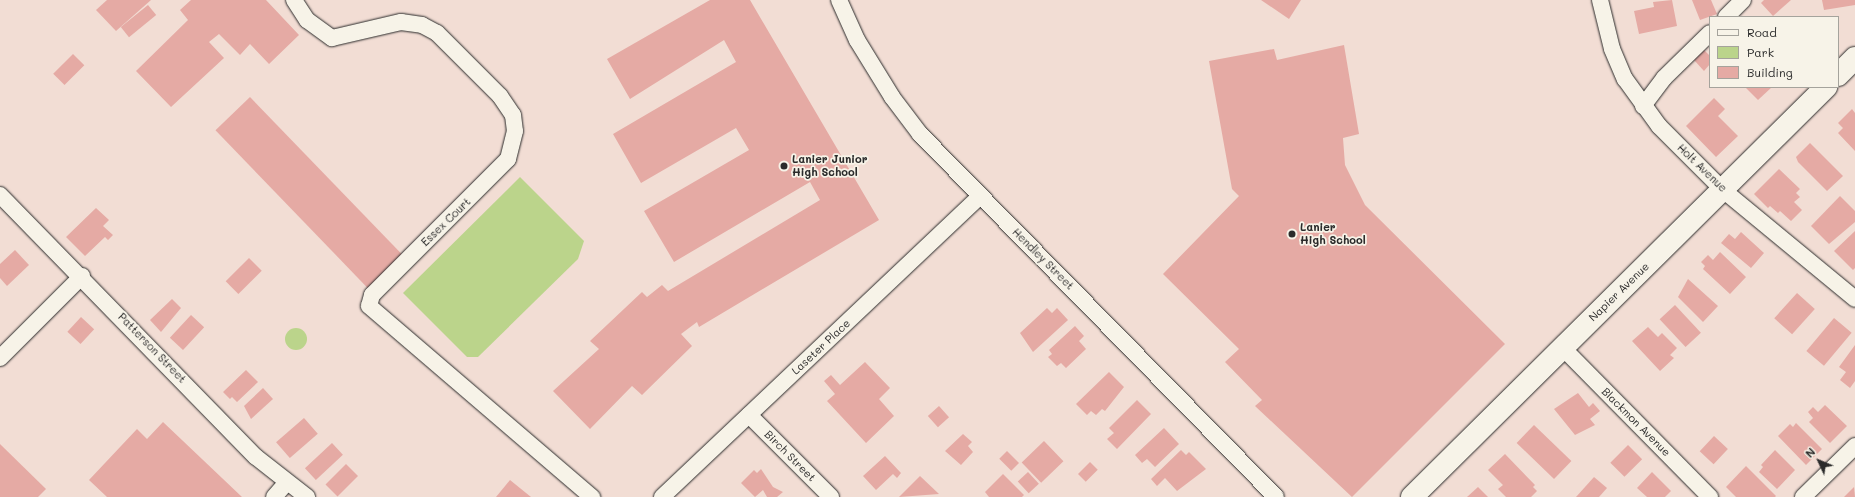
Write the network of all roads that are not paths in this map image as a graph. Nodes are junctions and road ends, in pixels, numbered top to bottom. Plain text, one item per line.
1 (294, 0) edge
2 (839, 0) edge
3 (1600, 0) edge
4 (1743, 0) edge
5 (1727, 16) edge
6 (1709, 34) edge
7 (1855, 58) edge
8 (1839, 74) edge
9 (1825, 88) edge
10 (1643, 106) junction
11 (1723, 190) junction
12 (0, 195) edge
13 (980, 196) junction
14 (82, 276) junction
15 (1855, 299) edge
16 (1562, 348) junction
17 (0, 358) edge
18 (749, 415) junction
19 (1855, 446) edge
20 (286, 483) junction
21 (274, 497) edge
22 (307, 497) edge
23 (592, 497) edge
24 (662, 497) edge
25 (831, 497) edge
26 (1276, 497) edge
27 (1412, 497) edge
28 (1710, 497) edge
29 (1803, 497) edge

1 - 23 street, Essex Court
2 - 13 street, Hendley Street
3 - 10 street, Holt Avenue
4 - 5 street
6 - 10 street
7 - 8 street
9 - 11 street, Napier Avenue
10 - 11 street, Holt Avenue
11 - 15 street, Holt Avenue
11 - 16 street, Napier Avenue
12 - 14 street, Patterson Street
13 - 18 street, Laseter Place
13 - 26 street, Hendley Street
14 - 17 street
14 - 20 street, Patterson Street
16 - 27 street, Napier Avenue
16 - 28 street, Blackmon Avenue
18 - 24 street, Laseter Place
18 - 25 street, Birch Street
19 - 29 street
20 - 21 street
20 - 22 street, Patterson Street

